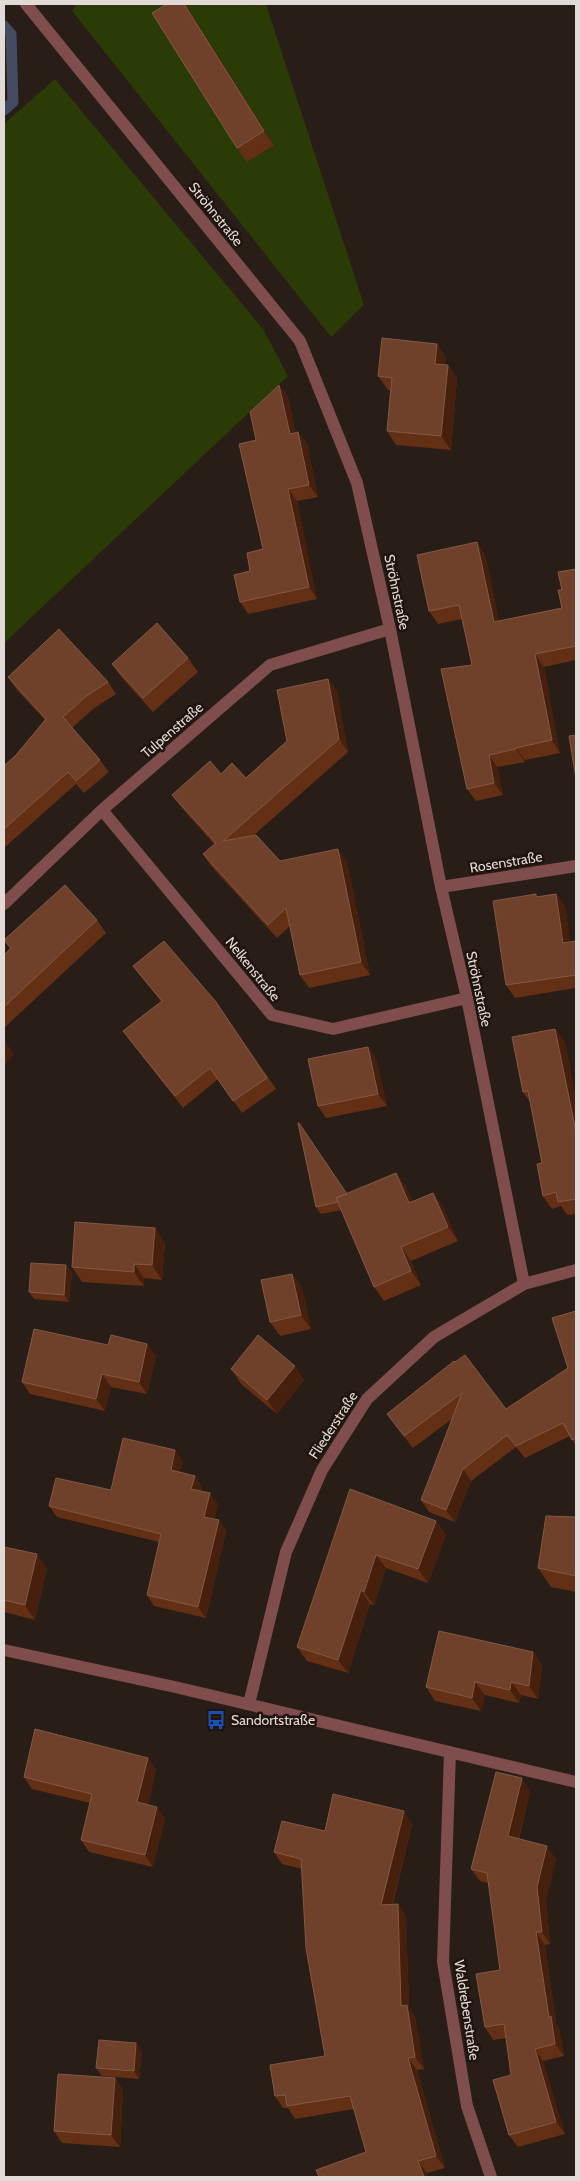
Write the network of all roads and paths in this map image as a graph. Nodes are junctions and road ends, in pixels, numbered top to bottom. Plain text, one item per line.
1 (26, 4) edge
2 (390, 629) junction
3 (102, 810) junction
4 (576, 866) edge
5 (441, 887) junction
6 (4, 904) edge
7 (467, 998) junction
8 (576, 1270) edge
9 (524, 1284) junction
10 (4, 1650) edge
11 (249, 1704) junction
12 (450, 1752) junction
13 (576, 1782) edge
14 (491, 2177) edge

1 - 2 street, Ströhnstraße
2 - 3 street, Tulpenstraße
2 - 5 street, Ströhnstraße
3 - 6 street, Tulpenstraße
3 - 7 street, Nelkenstraße
4 - 5 street, Rosenstraße
5 - 7 street, Ströhnstraße
7 - 9 street, Ströhnstraße
8 - 9 street, Fliederstraße
9 - 11 street, Fliederstraße
10 - 11 street
11 - 12 street
12 - 13 street
12 - 14 street, Waldrebenstraße

